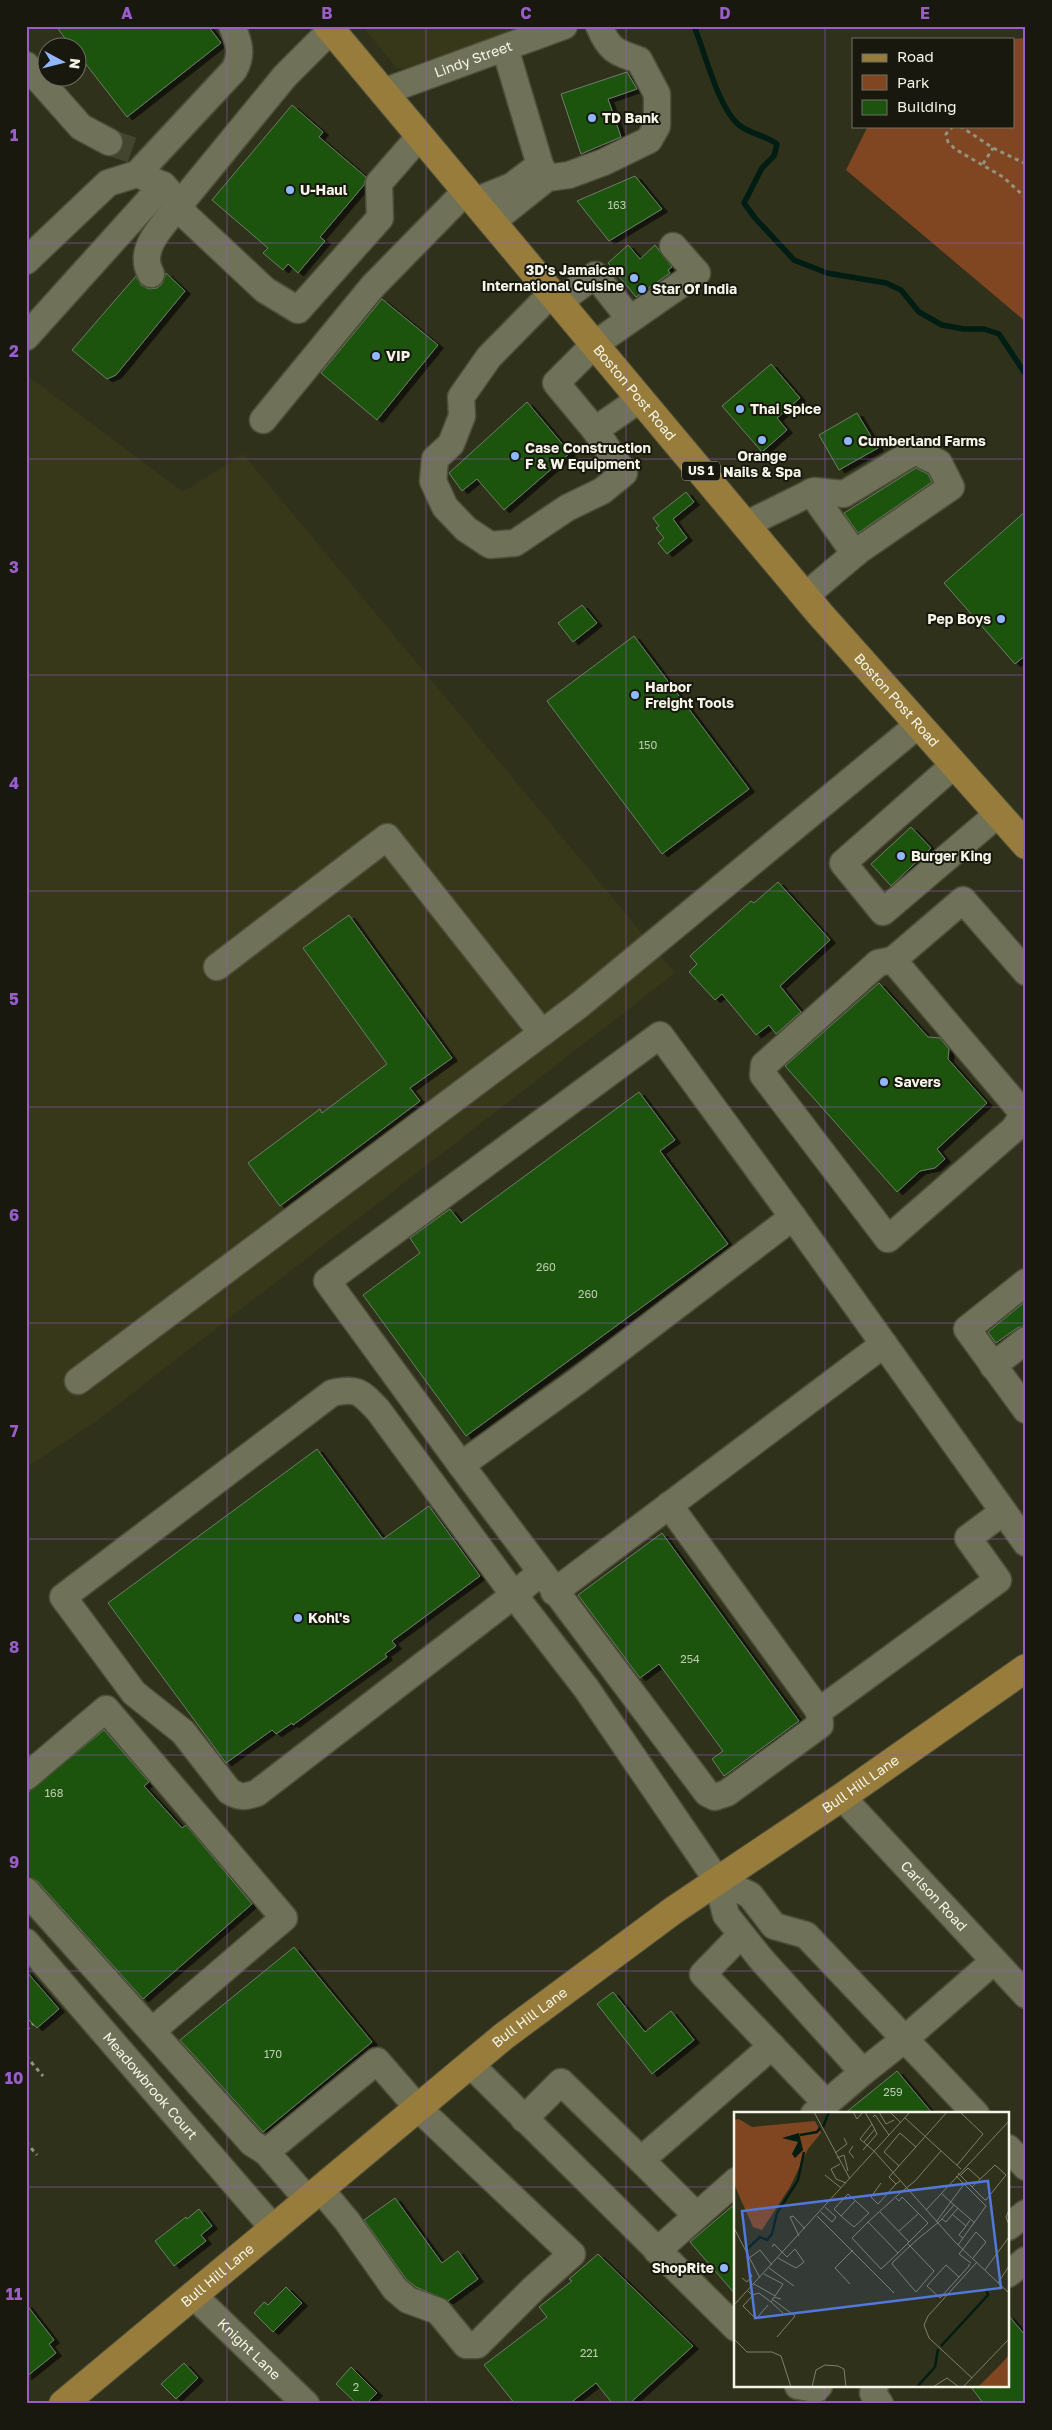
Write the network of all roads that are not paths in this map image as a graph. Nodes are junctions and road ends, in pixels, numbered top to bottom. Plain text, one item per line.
1 (232, 26) edge
2 (564, 26) edge
3 (599, 26) edge
4 (330, 28) edge
5 (504, 48) junction
6 (26, 65) edge
7 (383, 92) junction
8 (420, 136) junction
9 (133, 156) junction
10 (544, 172) junction
11 (171, 195) junction
12 (470, 196) junction
13 (492, 222) junction
14 (673, 246) dead end
15 (26, 261) edge
16 (151, 274) dead end
17 (555, 297) junction
18 (630, 320) junction
19 (26, 337) edge
20 (594, 344) junction
21 (640, 399) junction
22 (263, 420) dead end
23 (596, 430) junction
24 (811, 492) junction
25 (745, 525) junction
26 (855, 554) junction
27 (806, 596) junction
28 (918, 724) junction
29 (954, 765) junction
30 (998, 814) junction
31 (1026, 844) edge
32 (893, 960) junction
33 (217, 967) dead end
34 (1026, 972) edge
35 (542, 1033) junction
36 (1024, 1111) edge
37 (793, 1217) junction
38 (1026, 1282) edge
39 (1026, 1340) edge
40 (884, 1344) junction
41 (993, 1366) junction
42 (78, 1382) dead end
43 (1024, 1404) edge
44 (461, 1465) junction
45 (669, 1505) junction
46 (1003, 1512) junction
47 (1026, 1543) edge
48 (547, 1582) junction
49 (514, 1595) junction
50 (1026, 1668) edge
51 (819, 1711) junction
52 (26, 1777) edge
53 (842, 1797) junction
54 (717, 1880) junction
55 (26, 1891) edge
56 (774, 1926) junction
57 (741, 1934) junction
58 (26, 1942) edge
59 (761, 1959) junction
60 (994, 1961) junction
61 (1026, 1995) edge
62 (152, 2030) junction
63 (906, 2038) junction
64 (772, 2046) junction
65 (470, 2064) junction
66 (863, 2072) junction
67 (418, 2108) junction
68 (820, 2109) edge
69 (974, 2112) edge
70 (524, 2119) junction
71 (1010, 2150) edge
72 (266, 2152) junction
73 (641, 2160) junction
74 (1026, 2167) edge
75 (734, 2183) edge
76 (315, 2195) junction
77 (1026, 2213) edge
78 (696, 2215) junction
79 (1010, 2225) edge
80 (274, 2229) junction
81 (657, 2252) junction
82 (193, 2295) junction
83 (734, 2326) edge
84 (874, 2388) edge
85 (63, 2404) edge
86 (306, 2404) edge
87 (880, 2404) edge

1 - 9 street
2 - 5 street, Lindy Street
3 - 10 street
4 - 7 main road, Boston Post Road / US 1
4 - 11 street
5 - 7 street, Lindy Street
5 - 10 street
6 - 9 street
7 - 8 main road, Boston Post Road / US 1
8 - 11 street
8 - 12 main road, Boston Post Road / US 1
9 - 11 street
9 - 15 street
10 - 12 street
10 - 13 street
11 - 16 street
11 - 19 street
12 - 13 main road, Boston Post Road / US 1
12 - 22 street
13 - 17 main road, Boston Post Road / US 1
14 - 18 street
17 - 18 street
17 - 20 main road, Boston Post Road / US 1
17 - 23 street
18 - 20 street
20 - 21 main road, Boston Post Road / US 1
20 - 23 street
21 - 23 street
21 - 25 main road, Boston Post Road / US 1
24 - 25 street
24 - 26 street
24 - 26 street
25 - 27 main road, Boston Post Road / US 1
26 - 27 street
27 - 28 main road, Boston Post Road / US 1
28 - 29 main road, Boston Post Road / US 1
28 - 35 street
29 - 30 main road, Boston Post Road / US 1
29 - 30 street
30 - 31 main road, Boston Post Road / US 1
32 - 34 street
32 - 36 street
32 - 36 street
33 - 35 street
35 - 42 street
37 - 40 street
37 - 44 street
37 - 44 street
38 - 41 street
39 - 41 street
40 - 45 street
40 - 46 street
41 - 43 street
44 - 48 street
45 - 48 street
45 - 51 street
46 - 47 street
46 - 51 street
48 - 49 street
48 - 51 street
49 - 49 street
49 - 54 street
50 - 53 main road, Bull Hill Lane
52 - 62 street
53 - 54 main road, Bull Hill Lane
53 - 60 street, Carlson Road
54 - 56 street
54 - 57 street
54 - 65 main road, Bull Hill Lane
55 - 62 street
56 - 59 street
56 - 63 street
57 - 59 street
57 - 64 street
58 - 80 street, Meadowbrook Court
59 - 66 street
60 - 61 street, Carlson Road
60 - 63 street
62 - 72 street
63 - 66 street
63 - 69 street
64 - 68 street
64 - 73 street
65 - 67 main road, Bull Hill Lane
65 - 70 street
66 - 68 street
67 - 72 street
67 - 76 main road, Bull Hill Lane
67 - 76 street
70 - 73 street
70 - 81 street
71 - 74 street
72 - 76 street
73 - 78 street
75 - 78 street
76 - 80 main road, Bull Hill Lane
77 - 79 street
78 - 81 street
80 - 82 main road, Bull Hill Lane
81 - 83 street
82 - 85 main road, Bull Hill Lane
82 - 86 street, Knight Lane
84 - 87 street

